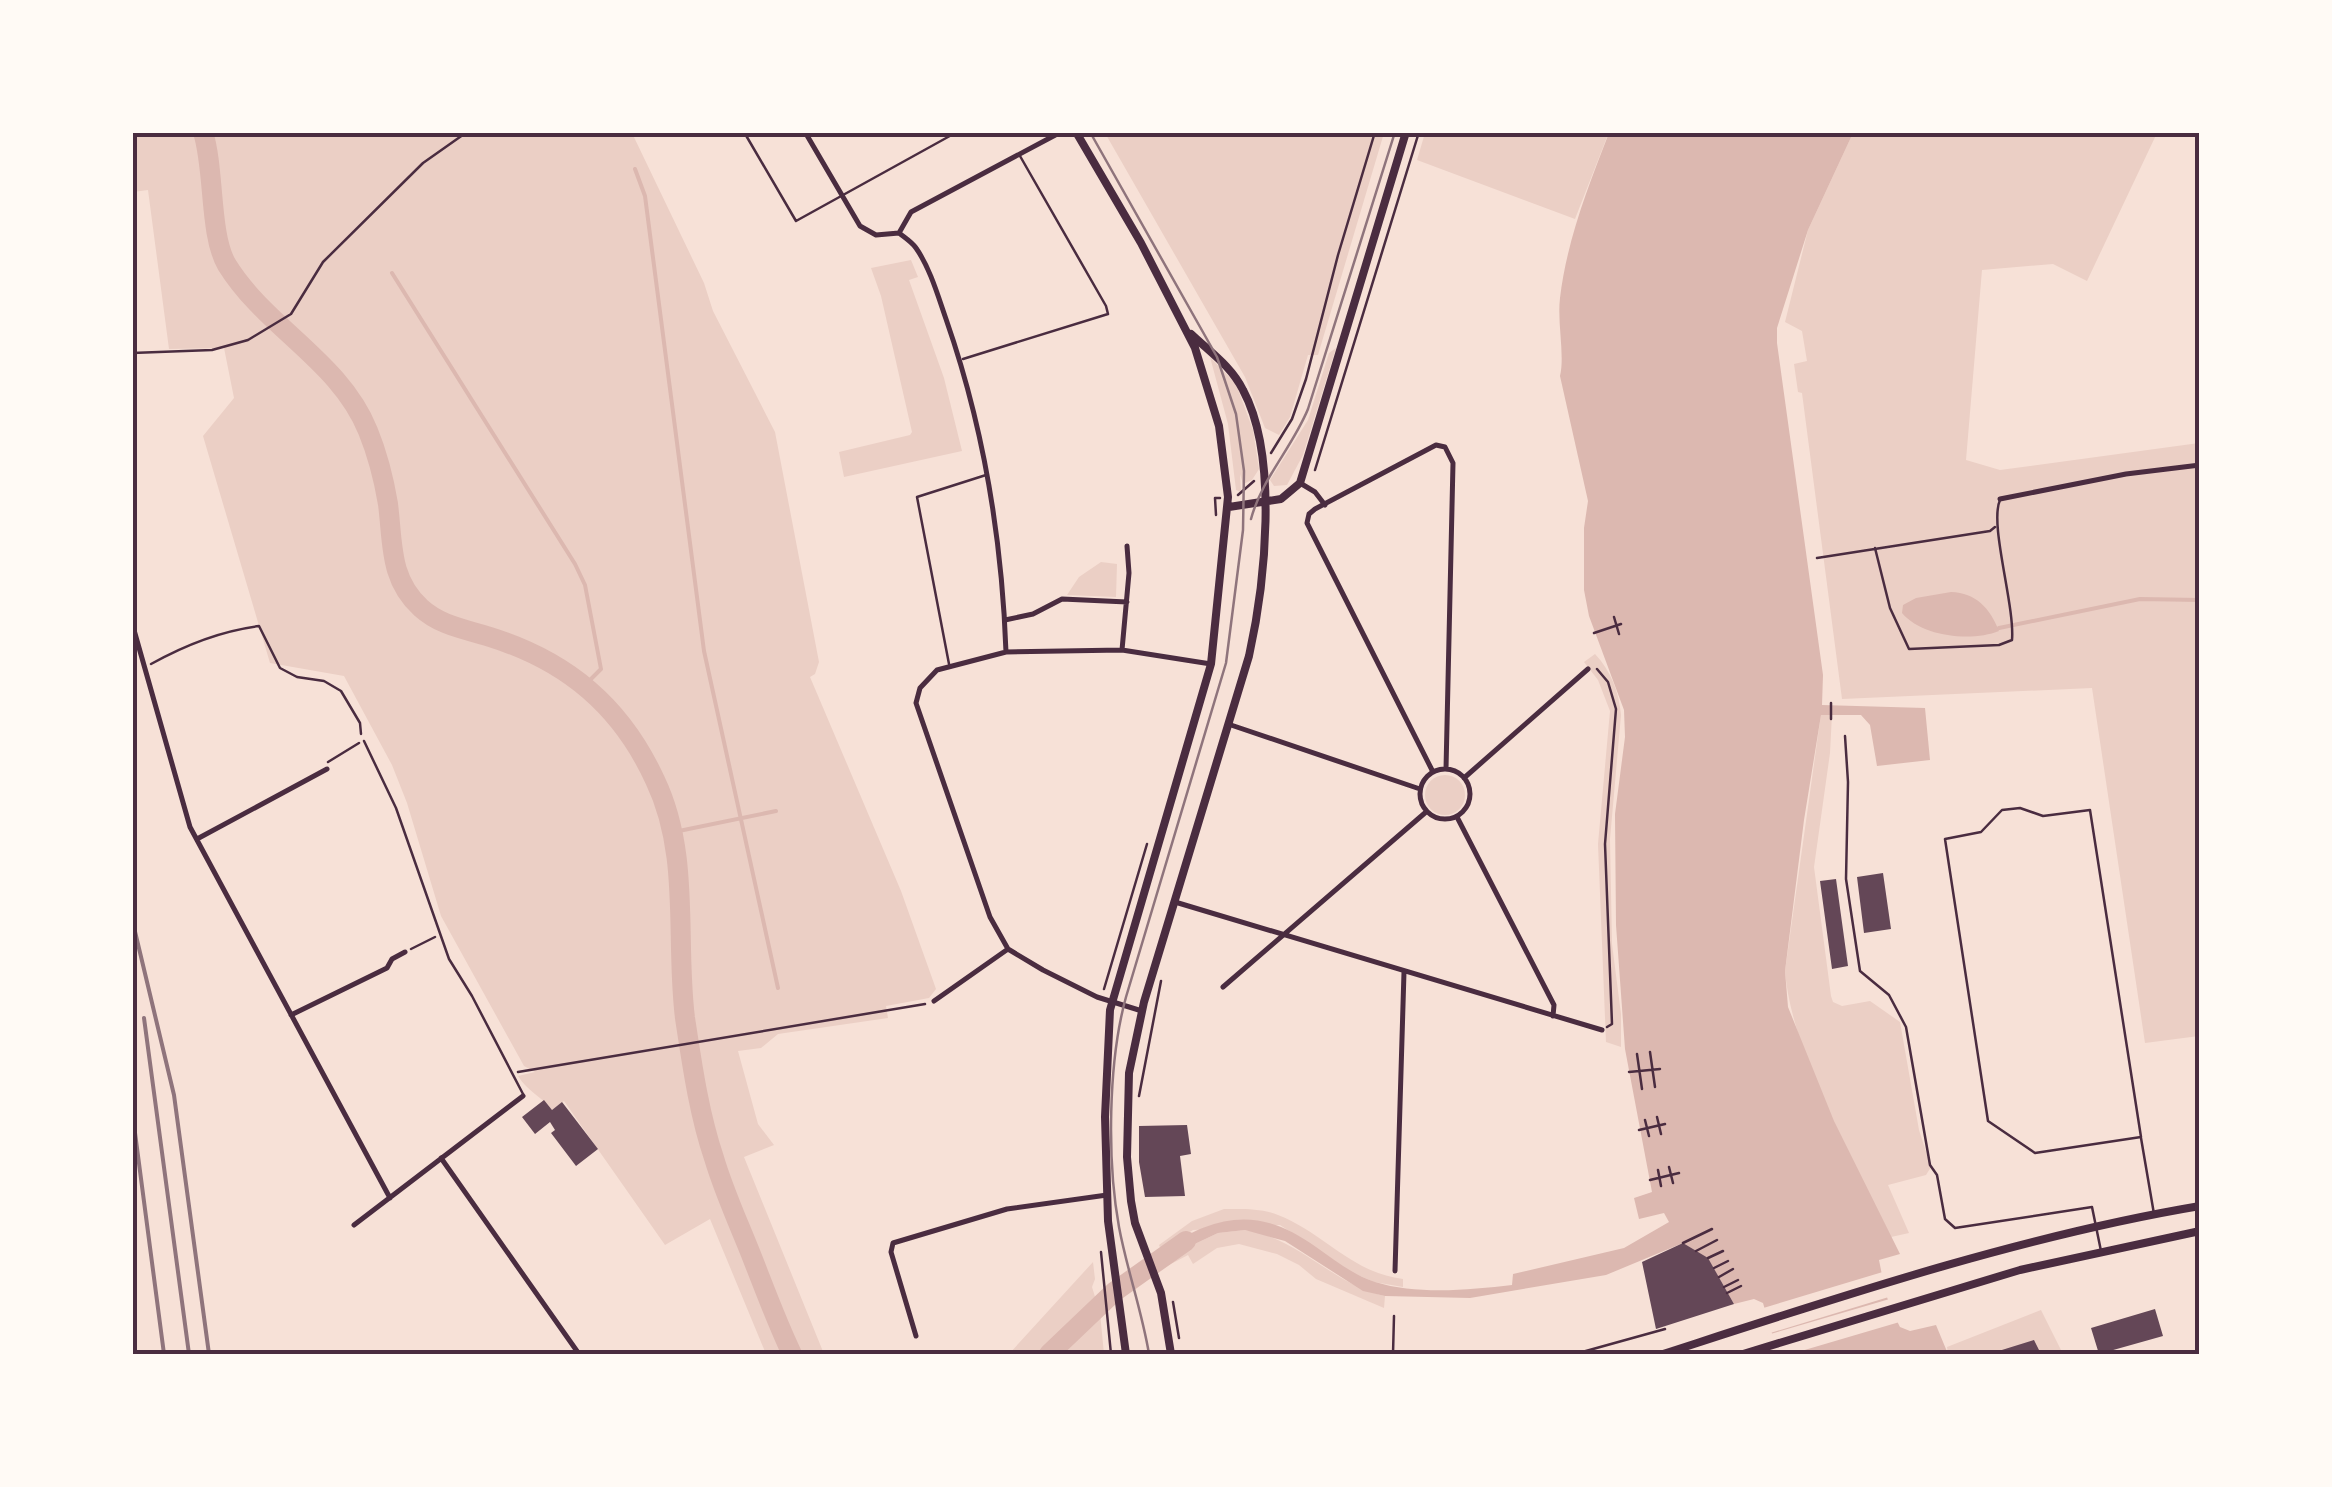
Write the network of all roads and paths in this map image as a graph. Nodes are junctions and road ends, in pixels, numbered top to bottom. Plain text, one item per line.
1 (467, 132) edge
2 (744, 132) edge
3 (805, 132) edge
4 (957, 132) edge
5 (1060, 132) edge
6 (1076, 132) edge
7 (1376, 132) edge
8 (1406, 132) edge
9 (1419, 132) edge
10 (1020, 155) junction
11 (841, 194) junction
12 (898, 233) junction
13 (1185, 326) junction
14 (132, 354) edge
15 (959, 360) junction
16 (1271, 454) dead end
17 (2200, 465) edge
18 (986, 474) junction
19 (1300, 484) junction
20 (1309, 488) junction
21 (1214, 498) dead end
22 (2000, 498) joint
23 (1266, 501) junction
24 (1325, 505) junction
25 (1228, 507) junction
26 (1216, 519) dead end
27 (1996, 526) junction
28 (1127, 546) dead end
29 (1875, 548) junction
30 (1817, 558) dead end
31 (1127, 602) junction
32 (1614, 616) dead end
33 (1004, 620) junction
34 (132, 623) edge
35 (1619, 625) junction
36 (1594, 634) dead end
37 (1619, 634) dead end
38 (1122, 650) junction
39 (1006, 652) junction
40 (1211, 664) junction
41 (949, 665) junction
42 (144, 667) junction
43 (1588, 669) joint
44 (1830, 704) dead end
45 (1830, 719) dead end
46 (1228, 724) junction
47 (1844, 736) dead end
48 (364, 741) junction
49 (327, 768) joint
50 (1446, 769) junction
51 (1433, 772) junction
52 (1464, 778) junction
53 (1420, 789) junction
54 (1426, 812) junction
55 (1457, 817) junction
56 (1151, 832) dead end
57 (196, 840) junction
58 (1175, 902) junction
59 (439, 935) junction
60 (1283, 935) junction
61 (1008, 948) junction
62 (405, 952) joint
63 (1163, 971) dead end
64 (1404, 972) junction
65 (1104, 986) dead end
66 (1222, 987) dead end
67 (934, 1002) joint
68 (1112, 1002) junction
69 (1142, 1010) junction
70 (291, 1015) junction
71 (1553, 1016) junction
72 (1602, 1030) joint
73 (1650, 1052) dead end
74 (1637, 1054) dead end
75 (1660, 1069) dead end
76 (1629, 1072) dead end
77 (512, 1074) junction
78 (1655, 1087) dead end
79 (1642, 1088) dead end
80 (524, 1096) joint
81 (1138, 1105) dead end
82 (1657, 1117) dead end
83 (1645, 1120) dead end
84 (1666, 1124) dead end
85 (1639, 1130) dead end
86 (1661, 1134) dead end
87 (1649, 1136) dead end
88 (2141, 1137) junction
89 (441, 1158) junction
90 (1670, 1166) dead end
91 (1658, 1170) dead end
92 (1678, 1173) dead end
93 (1650, 1180) dead end
94 (1673, 1182) dead end
95 (1661, 1186) dead end
96 (1107, 1195) junction
97 (390, 1198) junction
98 (2200, 1206) edge
99 (2154, 1214) junction
100 (354, 1225) dead end
101 (2096, 1227) junction
102 (1712, 1229) dead end
103 (2200, 1231) edge
104 (1717, 1240) dead end
105 (1683, 1244) dead end
106 (1696, 1251) dead end
107 (1723, 1251) dead end
108 (2101, 1251) junction
109 (1708, 1258) dead end
110 (1728, 1260) dead end
111 (1714, 1268) dead end
112 (1733, 1269) dead end
113 (1395, 1271) dead end
114 (1719, 1277) dead end
115 (1738, 1280) dead end
116 (1104, 1284) dead end
117 (1742, 1286) dead end
118 (1724, 1287) dead end
119 (1728, 1293) dead end
120 (1394, 1316) dead end
121 (1665, 1329) dead end
122 (916, 1336) dead end
123 (579, 1354) edge
124 (1111, 1354) edge
125 (1126, 1354) edge
126 (1171, 1354) edge
127 (1393, 1354) edge
128 (1575, 1354) edge
129 (1664, 1354) edge
130 (1744, 1354) edge

1 - 14 path
2 - 11 lane
3 - 11 street
4 - 11 lane
5 - 10 street
6 - 13 main road
7 - 16 path
8 - 19 main road
9 - 20 path
10 - 12 street
10 - 15 lane
11 - 12 street
12 - 15 street
13 - 23 main road
13 - 25 main road
15 - 18 street
17 - 22 street
18 - 33 street
18 - 41 lane
19 - 20 street
19 - 23 main road
20 - 24 street
21 - 26 path
22 - 27 lane
23 - 25 main road
23 - 46 main road
24 - 50 street
24 - 51 street
25 - 40 main road
27 - 29 lane
27 - 29 lane
28 - 31 street
29 - 30 lane
31 - 33 street
31 - 38 street
32 - 35 path
33 - 39 street
34 - 42 street
35 - 36 path
35 - 37 path
38 - 39 street
38 - 40 street
39 - 41 street
40 - 68 main road
41 - 61 street
42 - 48 path
42 - 57 street
43 - 52 street
43 - 72 path
44 - 45 path
46 - 53 street
46 - 58 main road
47 - 101 lane
48 - 49 path
48 - 59 lane
49 - 57 street
50 - 51 street
50 - 52 street
51 - 53 street
52 - 55 street
53 - 54 street
54 - 55 street
54 - 60 street
55 - 71 street
56 - 65 path
57 - 70 street
58 - 60 street
58 - 69 main road
59 - 62 path
59 - 77 lane
60 - 64 street
60 - 66 street
61 - 67 street
61 - 68 street
62 - 70 street
63 - 81 path
64 - 71 street
64 - 113 street
67 - 77 path
68 - 69 street
68 - 96 main road
69 - 126 main road
70 - 97 street
71 - 72 street
73 - 78 path
74 - 79 path
75 - 76 path
77 - 80 lane
80 - 89 street
82 - 86 path
83 - 87 path
84 - 85 path
88 - 88 lane
88 - 99 lane
89 - 97 street
89 - 123 street
90 - 94 path
91 - 95 path
92 - 93 path
96 - 122 street
96 - 125 main road
97 - 100 street
98 - 99 main road
99 - 101 main road
101 - 108 lane
101 - 129 main road
102 - 105 path
103 - 108 main road
104 - 106 path
107 - 109 path
108 - 130 main road
110 - 111 path
112 - 114 path
115 - 118 path
116 - 124 path
117 - 119 path
120 - 127 lane
121 - 128 lane

